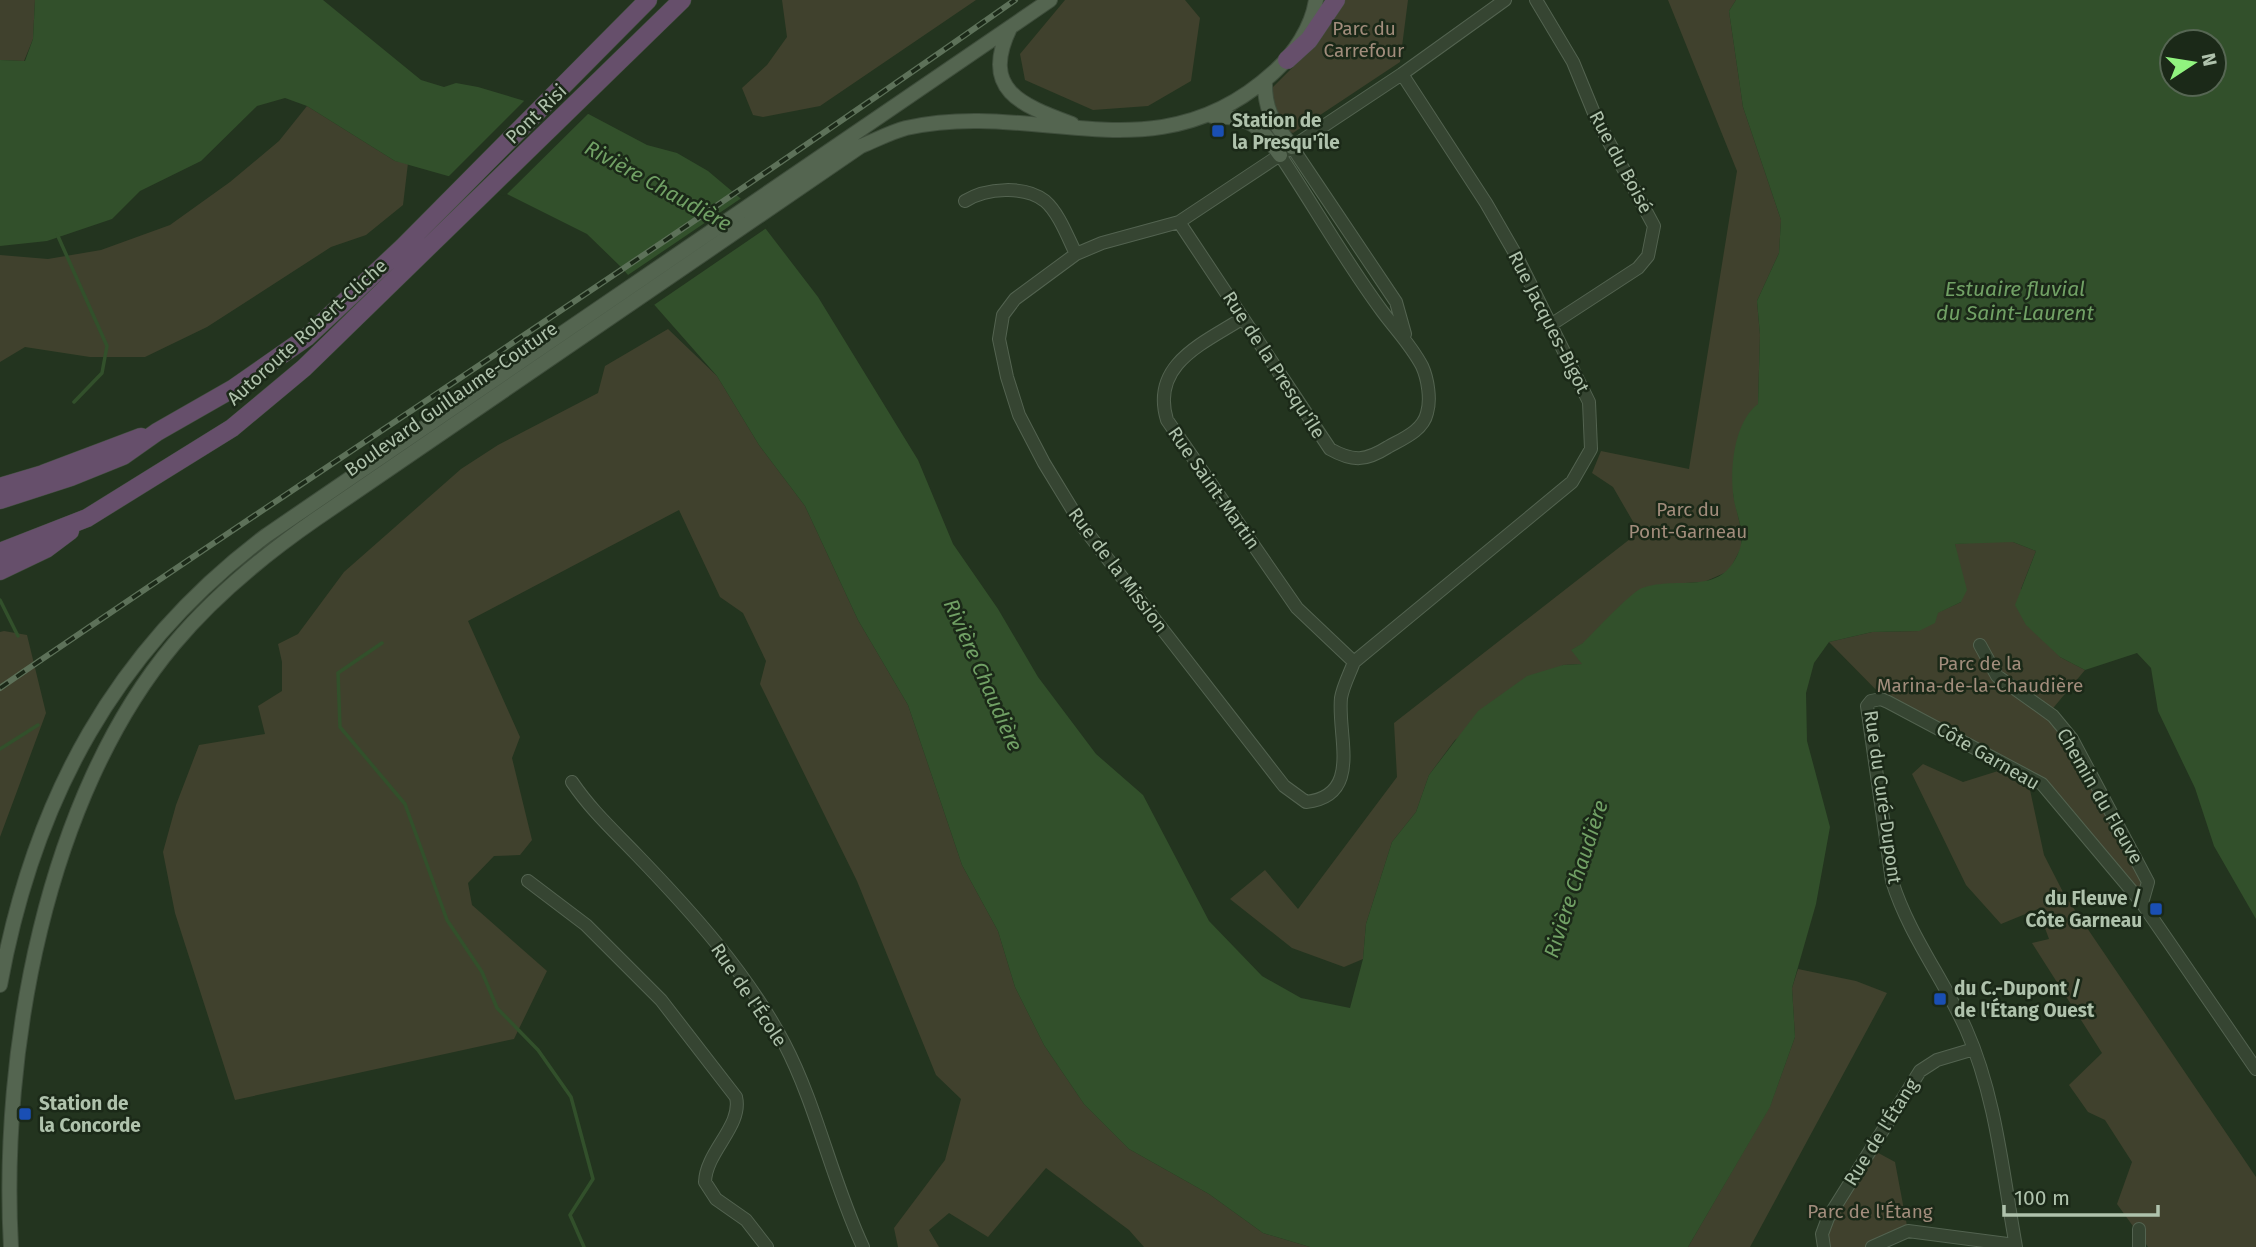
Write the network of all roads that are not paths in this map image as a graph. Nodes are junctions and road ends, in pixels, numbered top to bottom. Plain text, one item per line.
1 (648, 0) edge
2 (682, 0) edge
3 (1050, 0) edge
4 (1316, 0) edge
5 (1336, 0) edge
6 (1505, 0) edge
7 (1536, 0) edge
8 (1012, 25) junction
9 (1287, 60) junction
10 (1402, 74) junction
11 (1265, 80) junction
12 (1210, 116) junction
13 (1087, 130) junction
14 (1286, 151) junction
15 (965, 201) dead end
16 (1179, 222) junction
17 (403, 247) joint
18 (1076, 254) junction
19 (419, 258) joint
20 (1243, 318) junction
21 (1549, 326) junction
22 (559, 342) junction
23 (157, 432) junction
24 (0, 487) edge
25 (0, 499) edge
26 (87, 518) junction
27 (0, 552) edge
28 (0, 571) edge
29 (1980, 645) dead end
30 (1354, 662) junction
31 (1871, 701) joint
32 (572, 782) dead end
33 (528, 881) dead end
34 (2142, 903) junction
35 (0, 985) edge
36 (1974, 1049) junction
37 (2256, 1069) edge
38 (2, 1192) edge
39 (2139, 1229) dead end
40 (2015, 1246) edge
41 (11, 1247) edge
42 (767, 1247) edge
43 (863, 1247) edge
44 (1824, 1247) edge
45 (1872, 1247) edge
46 (2139, 1247) edge

1 - 17 highway, Pont Risi
2 - 19 highway, Pont Risi
3 - 8 main road, Boulevard Guillaume-Couture
4 - 9 main road
5 - 9 highway, Boulevard Guillaume-Couture
6 - 10 street, Rue de la Mission
7 - 21 street, Rue du Boisé
8 - 13 main road
8 - 22 main road, Boulevard Guillaume-Couture
9 - 11 main road, Boulevard Guillaume-Couture
10 - 14 street, Rue de la Mission
10 - 21 street, Rue Jacques-Bigot
11 - 12 main road, Boulevard Guillaume-Couture
11 - 14 main road
12 - 13 main road, Boulevard Guillaume-Couture
12 - 14 main road
13 - 22 main road, Boulevard Guillaume-Couture
14 - 16 street, Rue de la Mission
14 - 20 street, Rue de la Presqu'île
15 - 18 street
16 - 18 street, Rue de la Mission
16 - 20 street, Rue de la Presqu'île
17 - 23 highway, Autoroute Robert-Cliche
18 - 30 street, Rue de la Mission
19 - 26 highway, Autoroute Robert-Cliche
20 - 30 street, Rue Saint-Martin
21 - 30 street, Rue Jacques-Bigot
22 - 35 main road, Boulevard Guillaume-Couture
22 - 38 main road, Boulevard Guillaume-Couture
23 - 24 highway
23 - 25 highway, Autoroute Robert-Cliche
26 - 27 highway, Autoroute Robert-Cliche
26 - 28 highway
29 - 34 street, Chemin du Fleuve
31 - 34 street, Côte Garneau
31 - 36 street, Rue du Curé-Dupont
32 - 43 street, Rue de l'École
33 - 42 street
34 - 37 street
36 - 40 street, Rue du Curé-Dupont
36 - 44 street, Rue de l'Étang
38 - 41 main road, Boulevard Guillaume-Couture
39 - 46 street
40 - 45 street

